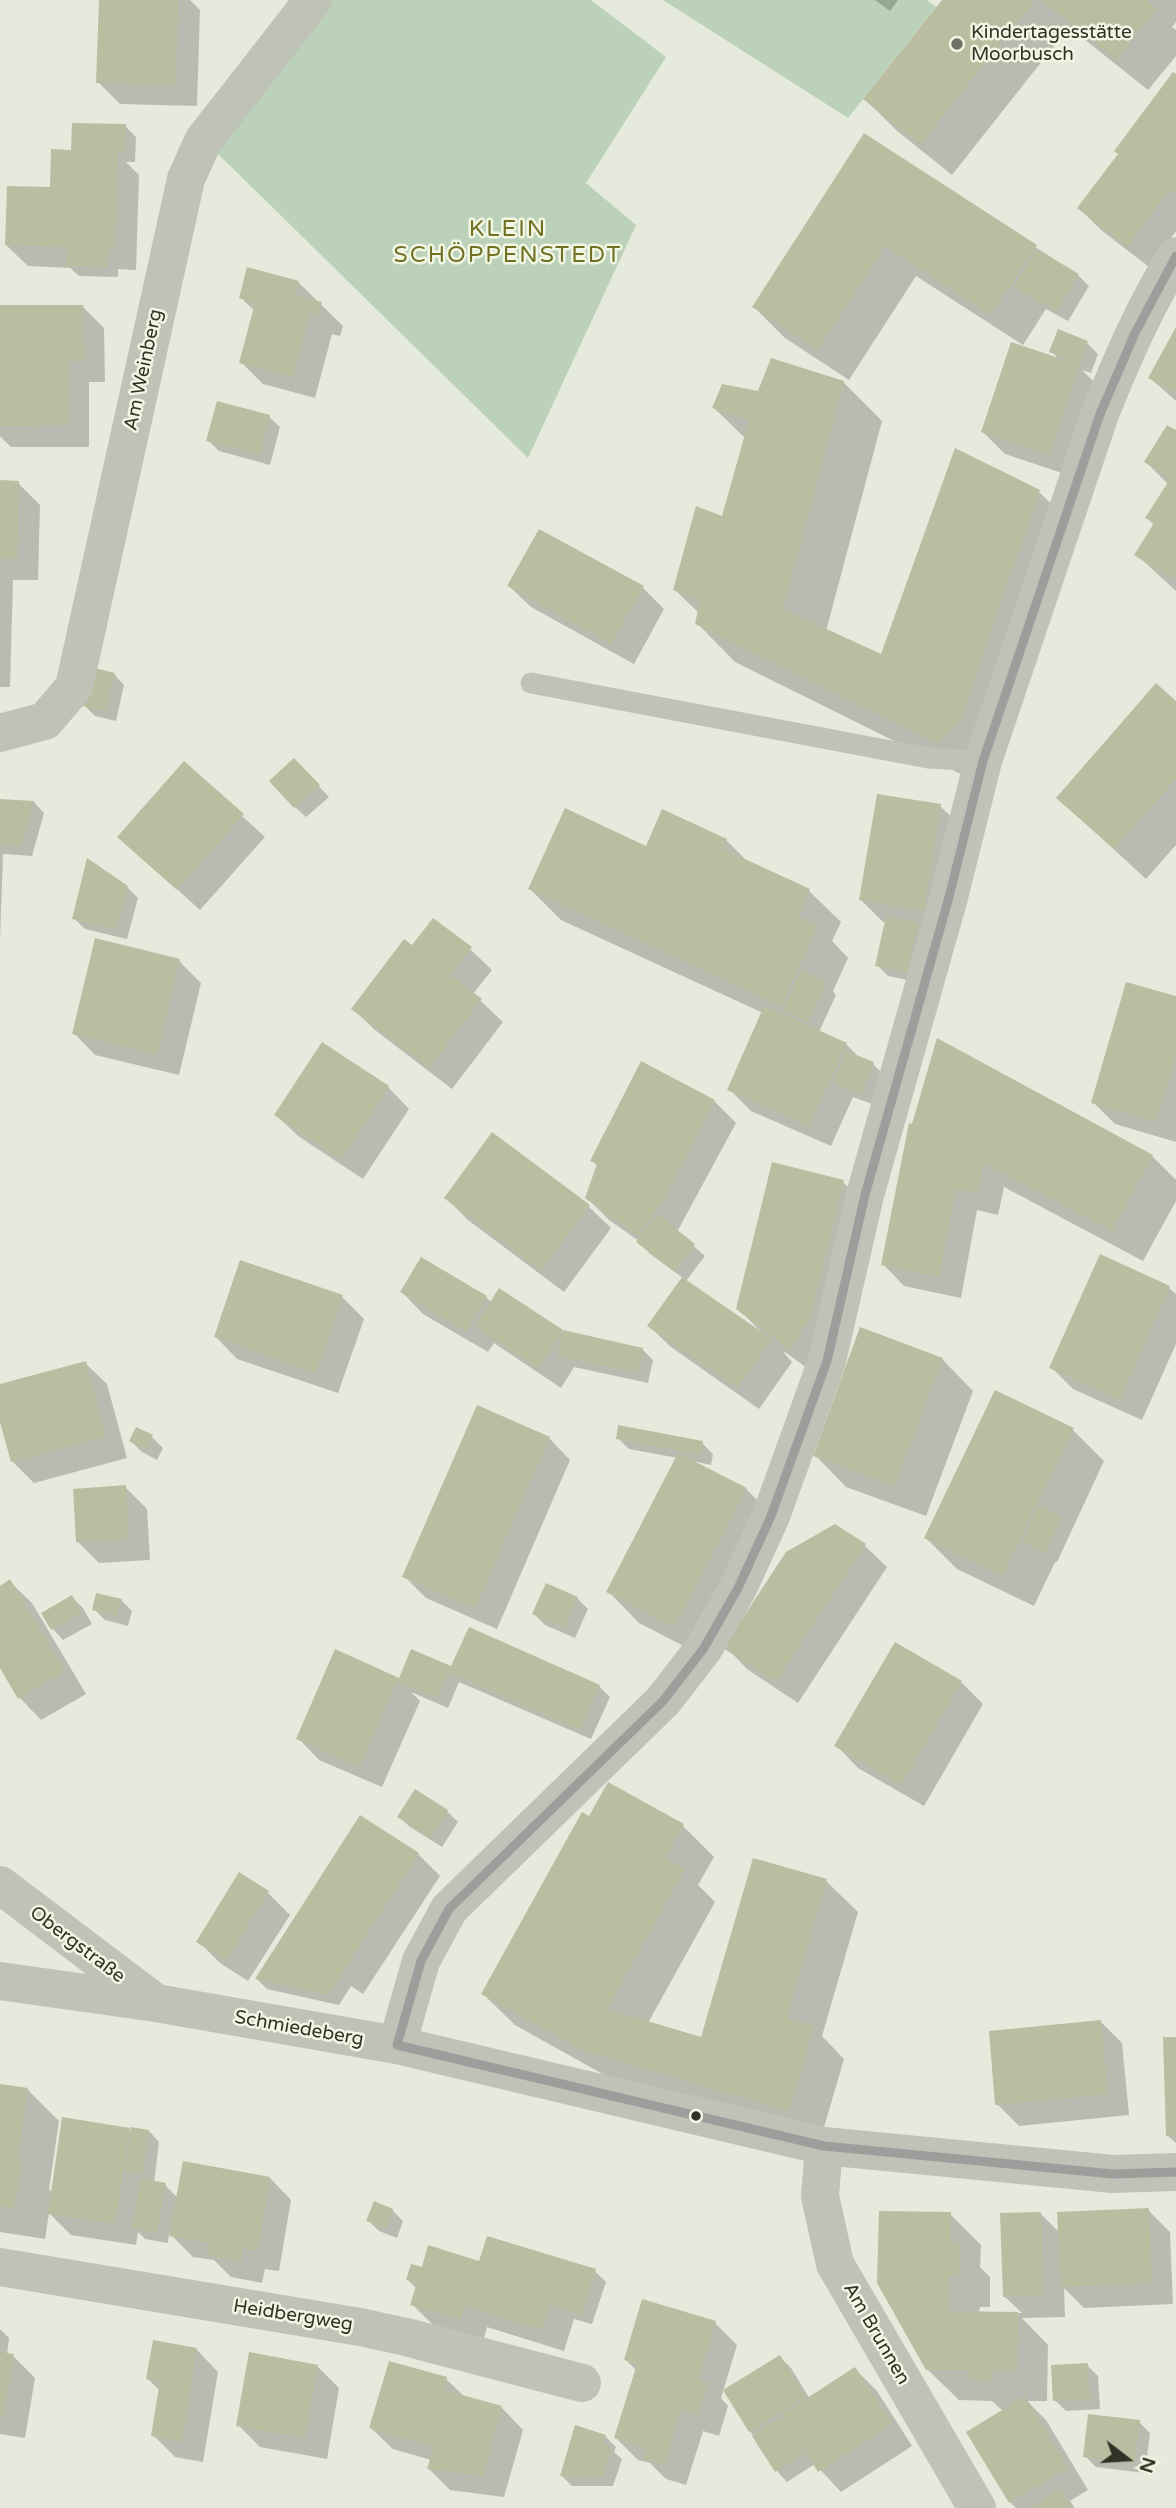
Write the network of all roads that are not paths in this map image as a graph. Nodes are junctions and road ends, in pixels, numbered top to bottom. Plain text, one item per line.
1 (313, 0) edge
2 (1176, 256) edge
3 (531, 683) dead end
4 (0, 733) edge
5 (983, 761) junction
6 (0, 1885) edge
7 (0, 1981) edge
8 (156, 2003) junction
9 (397, 2045) junction
10 (824, 2146) junction
11 (1176, 2172) edge
12 (0, 2267) edge
13 (582, 2383) dead end
14 (977, 2508) edge

1 - 4 street, Am Weinberg
2 - 5 street
3 - 5 lane
5 - 9 street
6 - 8 street, Obergstraße
7 - 8 street, Schmiedeberg
8 - 9 street, Schmiedeberg
9 - 10 street, Schmiedeberg
10 - 11 street, Schmiedeberg
10 - 14 street, Am Brunnen
12 - 13 street, Heidbergweg

